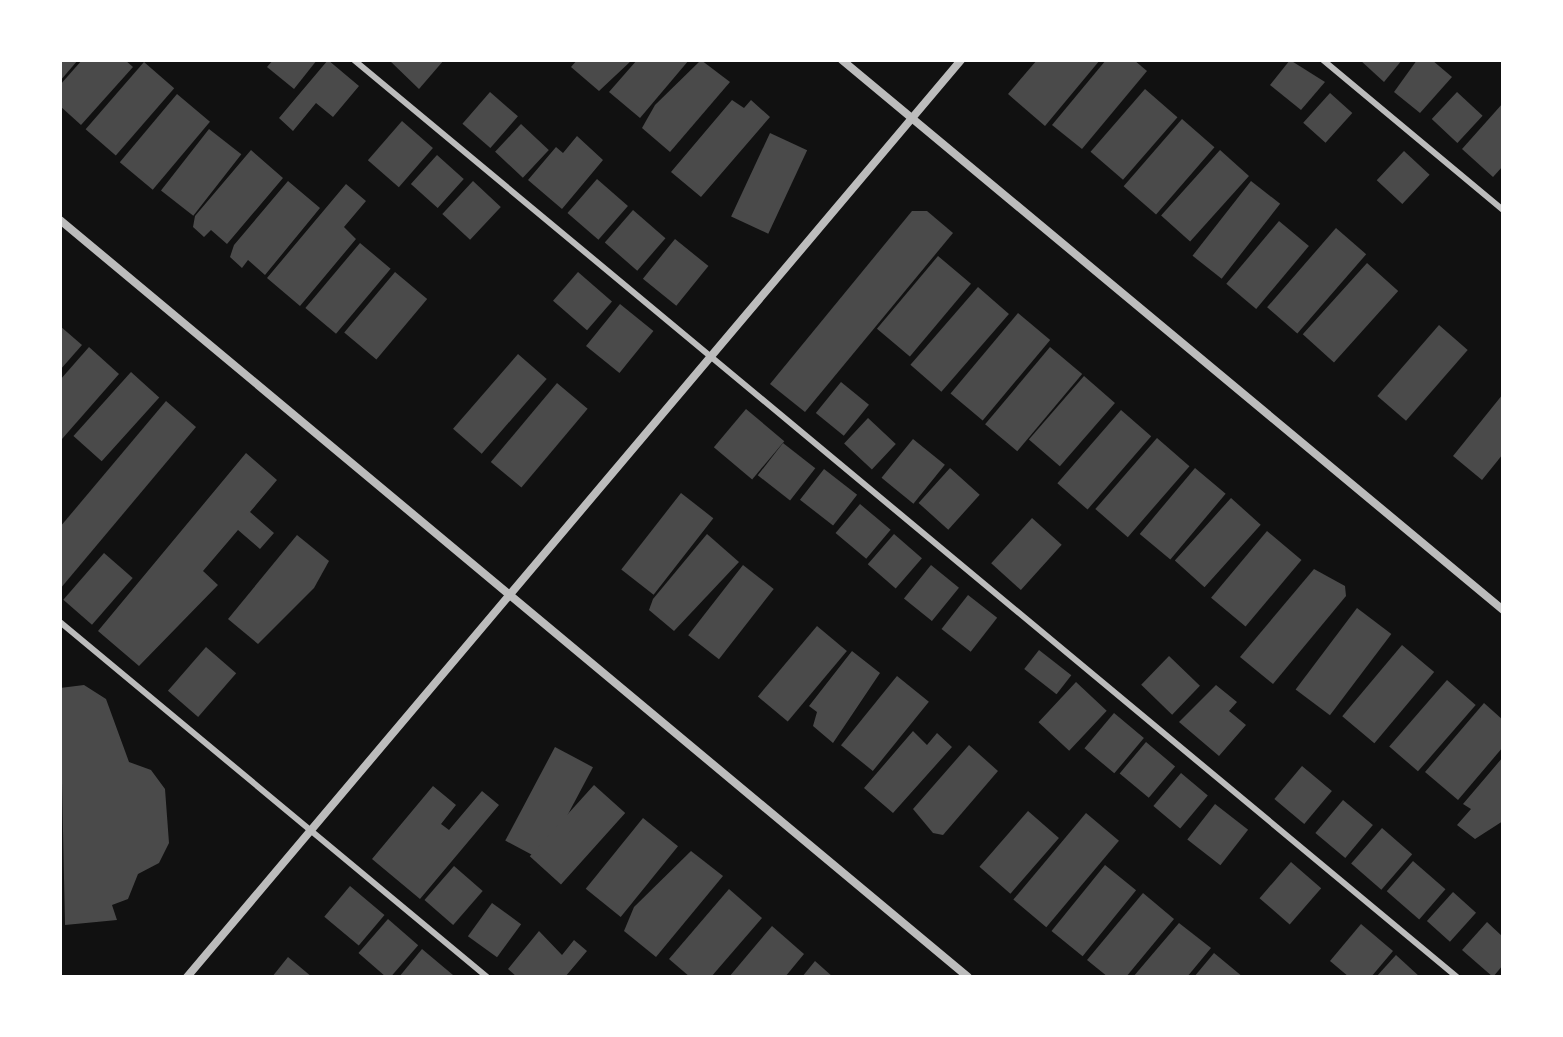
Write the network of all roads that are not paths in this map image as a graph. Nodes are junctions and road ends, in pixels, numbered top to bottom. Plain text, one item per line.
1 (354, 60) edge
2 (842, 60) edge
3 (961, 60) edge
4 (1323, 60) edge
5 (912, 118) junction
6 (1503, 210) edge
7 (60, 220) edge
8 (711, 358) junction
9 (510, 596) junction
10 (1503, 610) edge
11 (60, 622) edge
12 (310, 830) junction
13 (187, 977) edge
14 (487, 977) edge
15 (968, 977) edge
16 (1457, 977) edge

1 - 8 lane
2 - 5 street
3 - 5 street
4 - 6 lane
5 - 8 street
5 - 10 street
7 - 9 street
8 - 9 street
8 - 16 lane
9 - 12 street
9 - 15 street
11 - 12 lane
12 - 13 street
12 - 14 lane

